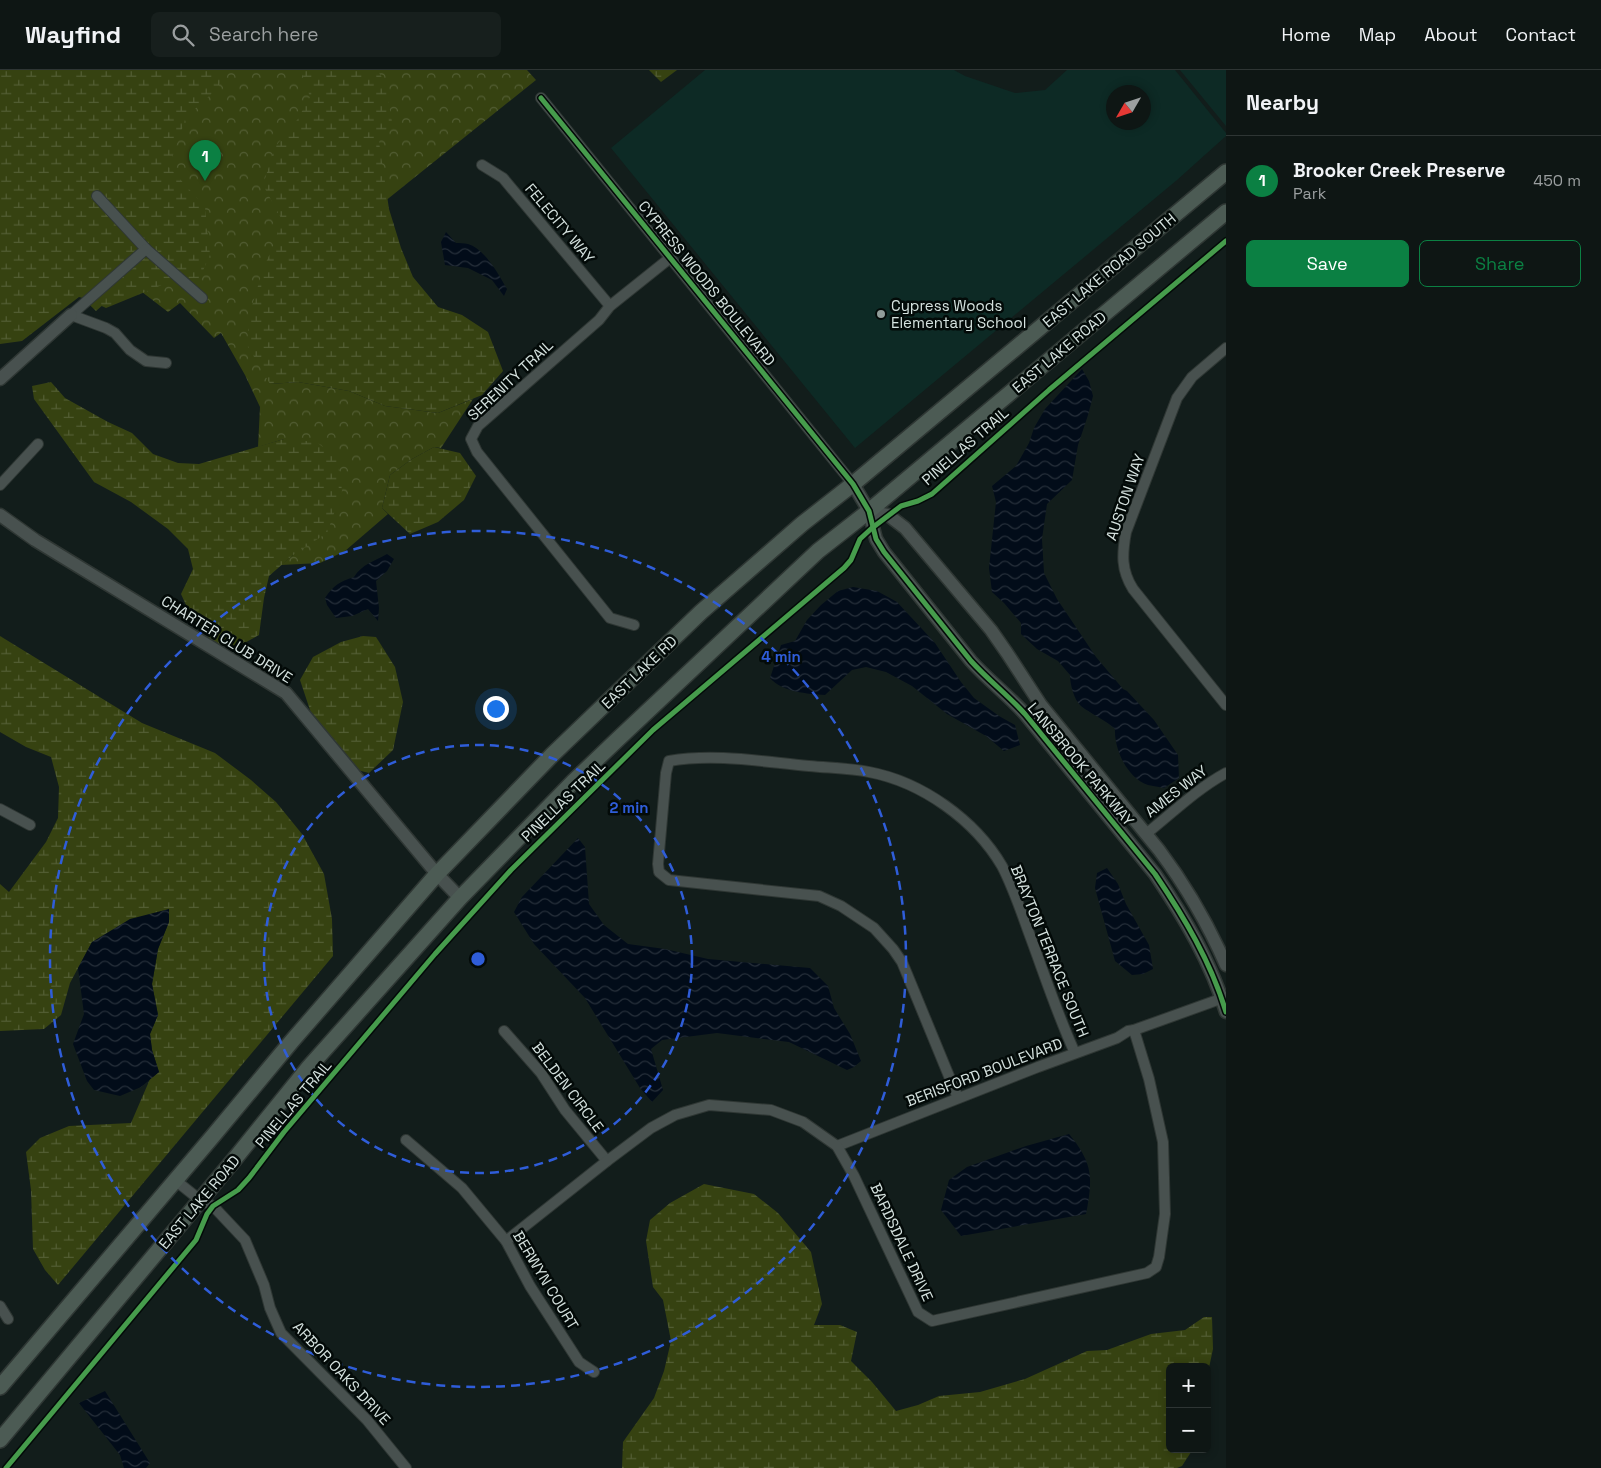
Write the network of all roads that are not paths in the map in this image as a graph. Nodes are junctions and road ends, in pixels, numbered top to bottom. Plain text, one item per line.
1 (541, 98) dead end
2 (482, 165) dead end
3 (1226, 172) edge
4 (97, 196) dead end
5 (1226, 212) edge
6 (146, 249) junction
7 (670, 258) junction
8 (202, 298) dead end
9 (610, 306) junction
10 (71, 315) junction
11 (1226, 348) edge
12 (166, 363) dead end
13 (0, 379) edge
14 (38, 444) dead end
15 (853, 484) junction
16 (0, 485) edge
17 (869, 511) junction
18 (0, 516) edge
19 (634, 625) dead end
20 (1226, 705) edge
21 (1226, 773) edge
22 (0, 810) edge
23 (30, 824) dead end
24 (1146, 834) junction
25 (437, 874) junction
26 (460, 898) junction
27 (1226, 965) edge
28 (1224, 997) edge
29 (1226, 1012) edge
30 (504, 1030) dead end
31 (1134, 1030) junction
32 (1075, 1053) junction
33 (958, 1098) junction
34 (406, 1140) dead end
35 (837, 1146) junction
36 (607, 1161) junction
37 (176, 1180) junction
38 (200, 1200) junction
39 (506, 1241) junction
40 (0, 1306) edge
41 (8, 1319) dead end
42 (594, 1372) dead end
43 (0, 1387) edge
44 (0, 1440) edge
45 (406, 1468) edge

1 - 7 street, CYPRESS WOODS BOULEVARD
2 - 9 street, FELECITY WAY
3 - 15 main road, EAST LAKE ROAD SOUTH
4 - 6 street
5 - 17 main road, EAST LAKE ROAD
6 - 8 street
6 - 10 street
7 - 9 street, SERENITY TRAIL
7 - 15 street, CYPRESS WOODS BOULEVARD
9 - 19 street, SERENITY TRAIL
10 - 12 street
10 - 13 street
11 - 20 street, AUSTON WAY
14 - 16 street
15 - 17 street
15 - 25 main road, EAST LAKE RD
17 - 24 street, LANSBROOK PARKWAY
17 - 26 main road
17 - 28 street, LANSBROOK PARKWAY
18 - 25 street, CHARTER CLUB DRIVE
21 - 24 street, AMES WAY
22 - 23 street
24 - 27 street, LANSBROOK PARKWAY
25 - 26 street, CHARTER CLUB DRIVE
25 - 37 main road
26 - 38 main road, EAST LAKE ROAD
28 - 29 street, LANSBROOK PARKWAY
28 - 31 street, BERISFORD BOULEVARD
30 - 36 street, BELDEN CIRCLE
31 - 32 street, BERISFORD BOULEVARD
31 - 35 street, BARDSDALE DRIVE
32 - 33 street, BERISFORD BOULEVARD
32 - 33 street, BRAYTON TERRACE SOUTH
33 - 35 street, BERISFORD BOULEVARD
34 - 39 street, BERWYN COURT
35 - 36 street, BARDSDALE DRIVE
36 - 39 street, BARDSDALE DRIVE
37 - 38 street, ARBOR OAKS DRIVE
37 - 43 main road
38 - 44 main road, EAST LAKE ROAD
38 - 45 street, ARBOR OAKS DRIVE
39 - 42 street, BERWYN COURT
40 - 41 street

